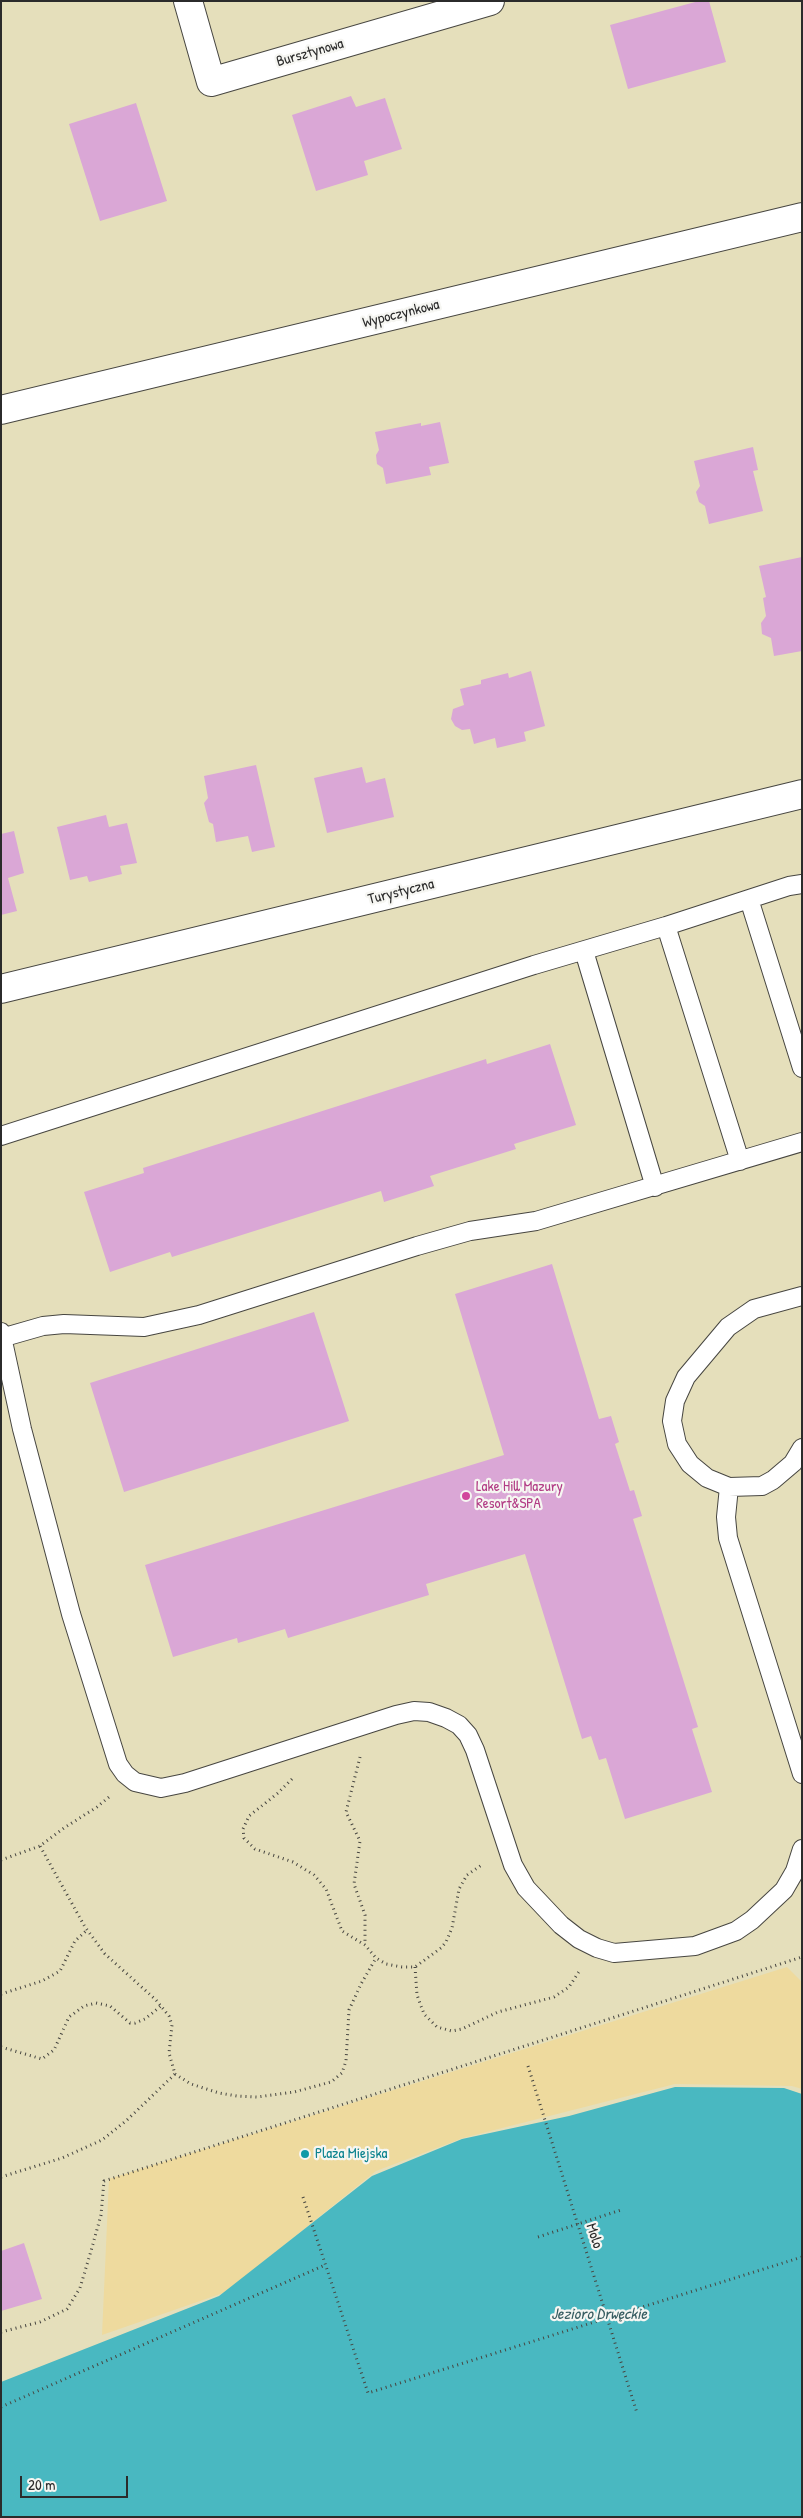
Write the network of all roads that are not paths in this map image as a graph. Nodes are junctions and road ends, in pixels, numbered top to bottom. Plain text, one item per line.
1 (188, 1) edge
2 (490, 1) edge
3 (802, 217) edge
4 (1, 410) edge
5 (802, 794) edge
6 (802, 884) edge
7 (749, 899) junction
8 (666, 926) junction
9 (584, 951) junction
10 (1, 989) edge
11 (802, 1068) edge
12 (1, 1136) edge
13 (802, 1142) edge
14 (740, 1161) junction
15 (655, 1187) junction
16 (802, 1296) edge
17 (2, 1336) edge
18 (802, 1448) edge
19 (728, 1487) junction
20 (802, 1774) edge
21 (802, 1849) edge

1 - 2 street, Bursztynowa
3 - 4 street, Wypoczynkowa
5 - 10 street, Turystyczna
6 - 7 lane
7 - 8 lane
7 - 11 lane
8 - 9 lane
8 - 14 lane
9 - 12 lane
9 - 15 lane
13 - 14 lane
14 - 15 lane
15 - 17 lane
16 - 19 lane
17 - 21 lane
18 - 19 lane
19 - 20 lane

